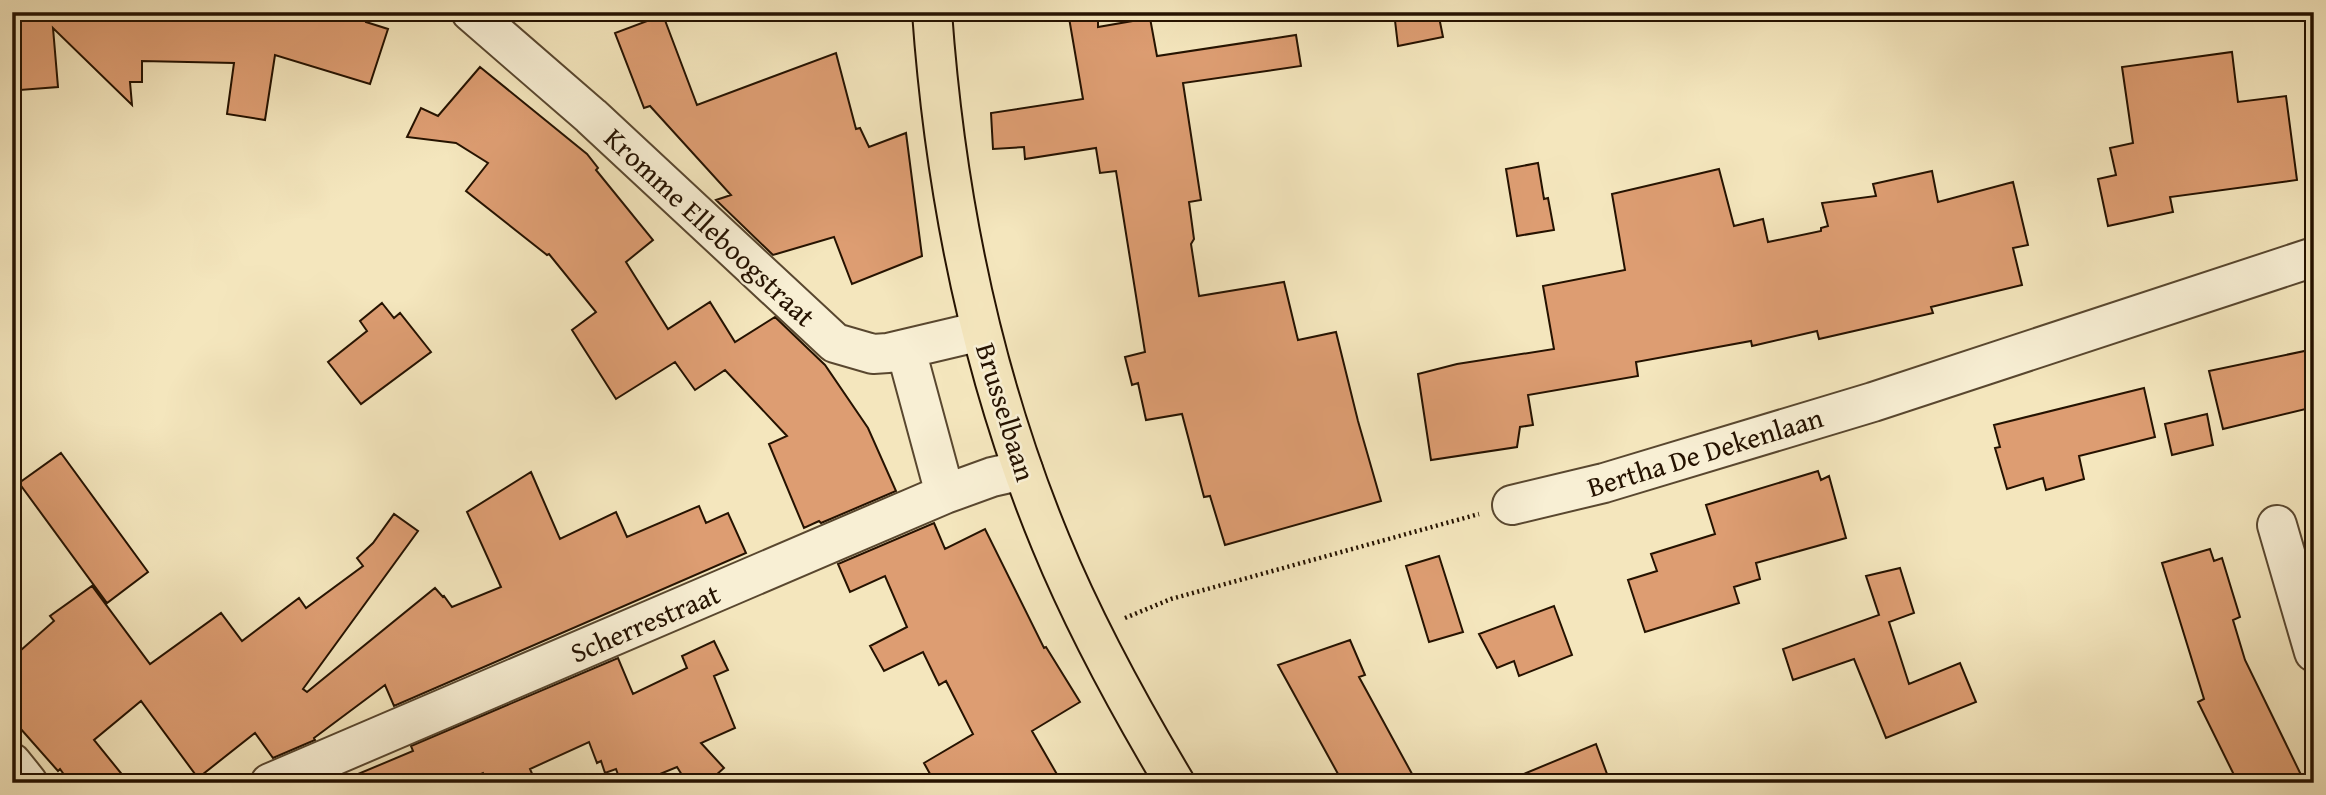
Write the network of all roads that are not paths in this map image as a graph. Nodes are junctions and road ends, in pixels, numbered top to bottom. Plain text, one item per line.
1 (471, 12) edge
2 (932, 12) edge
3 (2314, 257) edge
4 (981, 331) junction
5 (906, 350) junction
6 (1023, 470) junction
7 (945, 494) junction
8 (1512, 505) road end
9 (2277, 525) dead end
10 (2314, 652) edge
11 (12, 763) edge
12 (28, 783) edge
13 (270, 783) edge
14 (1175, 783) edge

1 - 5 street, Kromme Elleboogstraat
2 - 4 main road, Brusselbaan
3 - 8 street, Bertha De Dekenlaan
4 - 5 street, Kromme Elleboogstraat
4 - 6 main road, Brusselbaan
5 - 7 street
6 - 7 street, Scherrestraat
6 - 14 main road, Brusselbaan
7 - 13 street, Scherrestraat
9 - 10 street
11 - 12 street

